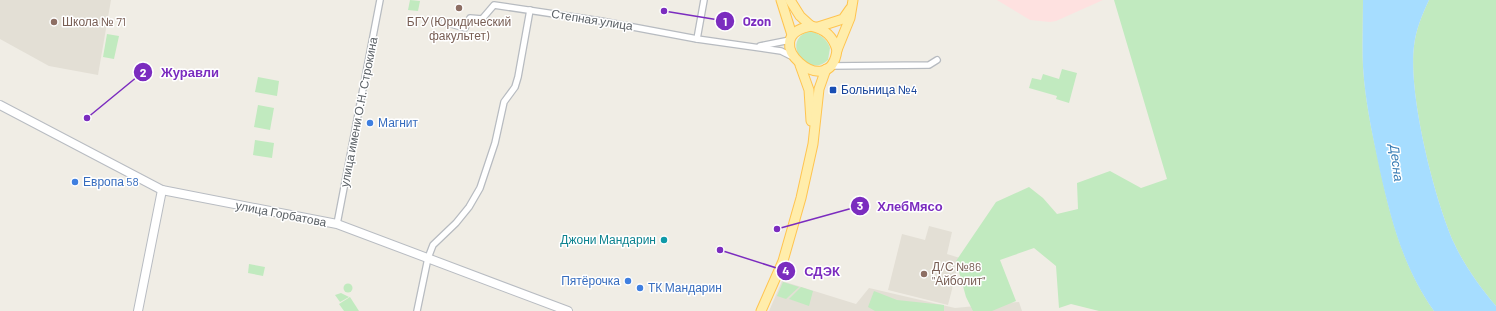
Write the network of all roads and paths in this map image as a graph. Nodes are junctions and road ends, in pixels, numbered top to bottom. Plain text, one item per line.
1 (380, 0) edge
2 (704, 0) edge
3 (781, 0) edge
4 (790, 0) edge
5 (853, 2) edge
6 (530, 10) junction
7 (444, 22) dead end
8 (814, 27) junction
9 (791, 38) junction
10 (698, 39) junction
11 (754, 47) junction
12 (836, 53) junction
13 (793, 57) junction
14 (937, 60) dead end
15 (800, 65) junction
16 (850, 66) junction
17 (828, 68) junction
18 (0, 105) edge
19 (162, 190) junction
20 (797, 208) junction
21 (338, 224) junction
22 (428, 258) junction
23 (138, 311) edge
24 (417, 311) edge
25 (568, 311) edge
26 (761, 311) edge

1 - 21 street, улица имени О.Н. Строкина
2 - 10 street
3 - 9 main road
4 - 8 main road
5 - 8 main road
5 - 12 main road
6 - 7 street, Степная улица
6 - 10 street, Степная улица
6 - 22 street
8 - 9 main road
8 - 12 main road
9 - 11 street
9 - 13 main road
10 - 11 street, Степная улица
11 - 13 street, Степная улица
12 - 16 street
12 - 17 main road
13 - 15 main road
14 - 16 street
15 - 17 main road
15 - 20 main road
16 - 17 street
17 - 20 main road
18 - 19 main road, улица Горбатова
19 - 21 main road, улица Горбатова
19 - 23 main road
20 - 26 main road
21 - 22 main road, улица Горбатова
22 - 24 street
22 - 25 main road, улица Горбатова

